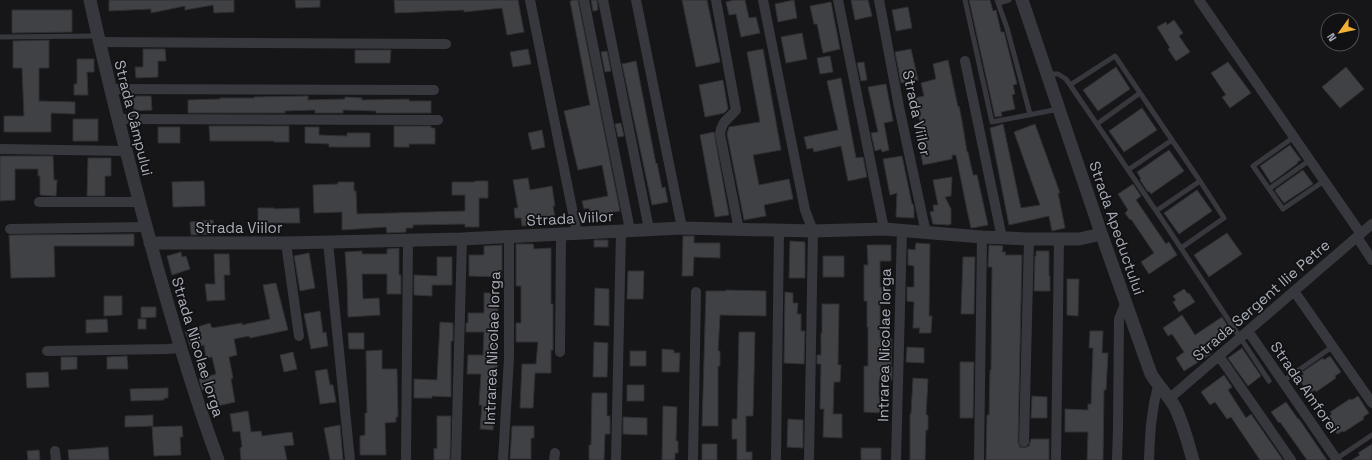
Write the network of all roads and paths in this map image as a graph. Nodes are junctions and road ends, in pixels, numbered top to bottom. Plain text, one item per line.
1 (90, 0) edge
2 (530, 0) edge
3 (584, 0) edge
4 (603, 0) edge
5 (636, 0) edge
6 (716, 0) edge
7 (763, 0) edge
8 (838, 0) edge
9 (878, 0) edge
10 (965, 0) edge
11 (1009, 0) edge
12 (1022, 0) edge
13 (1198, 0) edge
14 (998, 2) edge
15 (0, 37) edge
16 (99, 39) junction
17 (446, 44) dead end
18 (965, 61) dead end
19 (1047, 74) junction
20 (1070, 85) junction
21 (110, 89) junction
22 (434, 90) dead end
23 (1140, 93) junction
24 (1059, 109) junction
25 (1030, 114) junction
26 (118, 119) junction
27 (438, 120) dead end
28 (1096, 124) junction
29 (1294, 138) junction
30 (1172, 140) junction
31 (0, 149) edge
32 (126, 151) junction
33 (1310, 160) junction
34 (1128, 170) junction
35 (1200, 181) junction
36 (1324, 181) junction
37 (1269, 189) junction
38 (39, 202) dead end
39 (139, 202) junction
40 (1156, 211) junction
41 (1372, 224) edge
42 (146, 228) junction
43 (682, 228) junction
44 (10, 229) dead end
45 (649, 229) junction
46 (884, 229) junction
47 (626, 230) junction
48 (739, 230) junction
49 (902, 230) junction
50 (779, 231) junction
51 (813, 231) junction
52 (926, 233) junction
53 (1101, 233) junction
54 (576, 234) junction
55 (561, 235) junction
56 (1359, 236) junction
57 (982, 237) junction
58 (509, 238) junction
59 (1002, 238) junction
60 (1059, 238) junction
61 (462, 239) junction
62 (1029, 239) junction
63 (408, 240) junction
64 (328, 242) junction
65 (150, 243) junction
66 (286, 243) junction
67 (1181, 248) junction
68 (1372, 260) edge
69 (1294, 291) junction
70 (696, 292) dead end
71 (1126, 302) junction
72 (1244, 334) junction
73 (299, 336) dead end
74 (1332, 347) junction
75 (180, 348) junction
76 (47, 351) dead end
77 (560, 352) dead end
78 (1219, 356) junction
79 (1269, 381) dead end
80 (1282, 381) junction
81 (1158, 386) junction
82 (1170, 398) junction
83 (1372, 403) edge
84 (1372, 435) edge
85 (1024, 442) dead end
86 (1336, 459) edge
87 (218, 460) edge
88 (350, 460) edge
89 (406, 460) edge
90 (456, 460) edge
91 (503, 460) edge
92 (616, 460) edge
93 (693, 460) edge
94 (776, 460) edge
95 (809, 460) edge
96 (896, 460) edge
97 (979, 460) edge
98 (1056, 460) edge
99 (1116, 460) edge
100 (1149, 460) edge
101 (1194, 460) edge
102 (1291, 460) edge

1 - 16 street, Strada Câmpului
2 - 54 street
3 - 47 street
4 - 45 street
5 - 43 street
6 - 48 street
7 - 51 street
8 - 46 street
9 - 52 street, Strada Viilor
10 - 25 lane
11 - 14 lane
12 - 19 street, Strada Apeductului
13 - 29 street
14 - 25 lane
15 - 16 lane
16 - 17 street
16 - 21 street, Strada Câmpului
18 - 59 street
19 - 20 lane
19 - 24 street, Strada Apeductului
20 - 23 lane
20 - 28 lane
21 - 22 street
21 - 26 street, Strada Câmpului
23 - 28 lane
23 - 30 lane
24 - 25 lane
24 - 53 street, Strada Apeductului
26 - 27 street
26 - 32 street, Strada Câmpului
28 - 34 lane
29 - 33 street
29 - 37 lane
30 - 34 lane
30 - 35 lane
31 - 32 street
32 - 39 street, Strada Câmpului
33 - 36 street
33 - 37 lane
34 - 40 lane
35 - 40 lane
35 - 67 lane
36 - 37 lane
36 - 56 street
38 - 39 street
39 - 42 street, Strada Câmpului
40 - 67 lane
41 - 56 street, Strada Sergent Ilie Petre
42 - 44 street
42 - 65 street, Strada Câmpului
43 - 45 street, Strada Viilor
43 - 48 street, Strada Viilor
45 - 47 street, Strada Viilor
46 - 49 street, Strada Viilor
46 - 51 street, Strada Viilor
47 - 54 street, Strada Viilor
47 - 92 street
48 - 50 street, Strada Viilor
49 - 52 street, Strada Viilor
49 - 96 street, Intrarea Nicolae Iorga
50 - 51 street, Strada Viilor
50 - 94 street
51 - 95 street
52 - 57 street, Strada Viilor
53 - 60 street, Strada Viilor
53 - 71 street, Strada Apeductului
54 - 55 street, Strada Viilor
55 - 58 street, Strada Viilor
55 - 77 street
56 - 68 street
56 - 69 street, Strada Sergent Ilie Petre
57 - 59 street, Strada Viilor
57 - 97 street
58 - 61 street, Strada Viilor
58 - 91 street, Intrarea Nicolae Iorga
59 - 62 street, Strada Viilor
60 - 62 street, Strada Viilor
60 - 98 street
61 - 63 street, Strada Viilor
61 - 90 street
62 - 85 street
63 - 64 street, Strada Viilor
63 - 89 street
64 - 66 street, Strada Viilor
64 - 88 street
65 - 66 street, Strada Viilor
65 - 75 street, Strada Nicolae Iorga
66 - 73 street
67 - 72 lane
69 - 72 street, Strada Sergent Ilie Petre
69 - 74 street
70 - 93 street
71 - 81 street, Strada Apeductului
71 - 99 street
72 - 78 street, Strada Sergent Ilie Petre
72 - 79 lane
72 - 80 street, Strada Amforei
74 - 80 lane
74 - 83 street
75 - 76 street
75 - 87 street, Strada Nicolae Iorga
78 - 82 street, Strada Sergent Ilie Petre
78 - 102 street
80 - 86 street, Strada Amforei
81 - 82 street, Strada Apeductului
81 - 100 street
82 - 101 street, Strada Apeductului
84 - 86 lane

